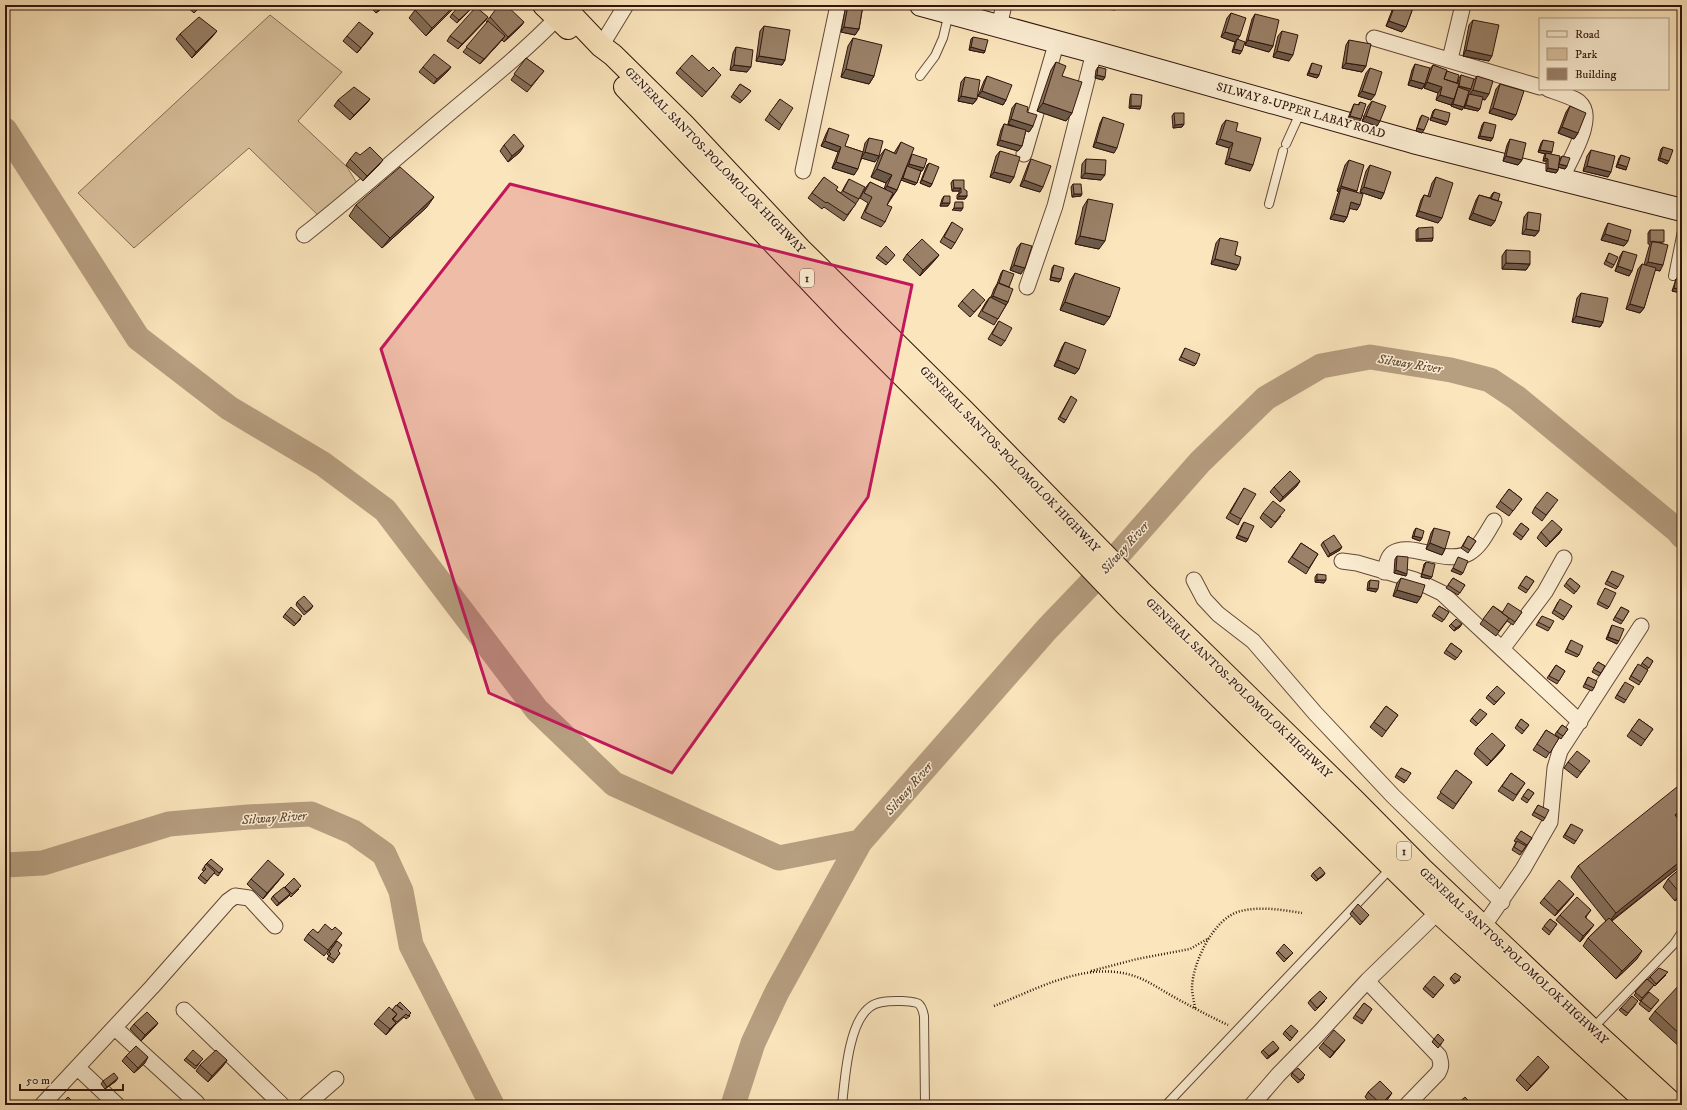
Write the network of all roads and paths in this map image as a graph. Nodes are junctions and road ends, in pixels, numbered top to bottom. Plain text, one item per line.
1 (626, 5) edge
2 (838, 5) edge
3 (921, 5) edge
4 (1463, 5) edge
5 (554, 9) edge
6 (949, 12) junction
7 (1001, 15) edge
8 (1374, 38) dead end
9 (1057, 42) junction
10 (601, 46) junction
11 (1094, 52) junction
12 (1450, 59) junction
13 (920, 76) dead end
14 (1539, 87) edge
15 (1550, 90) edge
16 (1301, 110) junction
17 (1024, 154) dead end
18 (803, 171) dead end
19 (1561, 180) junction
20 (1269, 204) dead end
21 (1682, 210) edge
22 (1682, 231) edge
23 (304, 235) dead end
24 (1673, 276) dead end
25 (1027, 287) dead end
26 (1494, 521) dead end
27 (1066, 530) junction
28 (1564, 558) dead end
29 (1342, 561) dead end
30 (1384, 572) junction
31 (1194, 580) dead end
32 (1133, 598) junction
33 (1641, 626) dead end
34 (1502, 649) junction
35 (1580, 722) junction
36 (1392, 867) junction
37 (1502, 902) junction
38 (1438, 912) junction
39 (1302, 913) dead end
40 (276, 926) dead end
41 (1483, 927) junction
42 (1682, 932) edge
43 (1209, 938) junction
44 (1089, 972) junction
45 (1367, 981) junction
46 (994, 1006) dead end
47 (1195, 1009) junction
48 (184, 1010) dead end
49 (115, 1028) junction
50 (1237, 1029) junction
51 (1592, 1030) junction
52 (78, 1068) junction
53 (336, 1079) dead end
54 (197, 1103) dead end
55 (42, 1105) edge
56 (117, 1105) edge
57 (282, 1105) edge
58 (306, 1105) edge
59 (842, 1105) edge
60 (925, 1105) edge
61 (1166, 1105) edge
62 (1252, 1105) edge
63 (1407, 1105) edge
64 (1650, 1105) edge
65 (1674, 1105) edge

1 - 10 street
2 - 18 street
3 - 6 main road, SILWAY 8-UPPER LABAY ROAD
4 - 12 street
5 - 10 highway, GENERAL SANTOS-POLOMOLOK HIGHWAY / 1
5 - 23 street
5 - 27 highway, 1
6 - 7 main road, SILWAY 8-UPPER LABAY ROAD
6 - 13 lane
7 - 9 main road, SILWAY 8-UPPER LABAY ROAD
8 - 12 street
9 - 11 main road, SILWAY 8-UPPER LABAY ROAD
9 - 17 street
10 - 27 highway, GENERAL SANTOS-POLOMOLOK HIGHWAY / 1
11 - 16 main road, SILWAY 8-UPPER LABAY ROAD
11 - 25 street
12 - 14 street
15 - 19 street
16 - 19 main road, SILWAY 8-UPPER LABAY ROAD
16 - 20 lane
19 - 21 main road, SILWAY 8-UPPER LABAY ROAD
22 - 24 lane
26 - 30 street
27 - 32 highway, 1
28 - 34 street
29 - 30 street
30 - 34 street
31 - 37 street
32 - 36 highway, 1
32 - 41 highway, GENERAL SANTOS-POLOMOLOK HIGHWAY / 1
33 - 35 street
34 - 35 street
35 - 37 street
36 - 38 highway, 1
36 - 50 lane
37 - 41 street
38 - 45 street
38 - 64 highway, 1
39 - 43 path
40 - 49 street
41 - 51 highway, GENERAL SANTOS-POLOMOLOK HIGHWAY / 1
42 - 51 lane
43 - 44 path
43 - 47 path
44 - 46 path
44 - 47 path
45 - 62 street
45 - 63 street
47 - 50 path
48 - 57 street
49 - 52 street
49 - 54 street
50 - 61 lane
51 - 65 highway, GENERAL SANTOS-POLOMOLOK HIGHWAY / 1
52 - 55 street
52 - 56 street
53 - 58 street
59 - 60 lane

